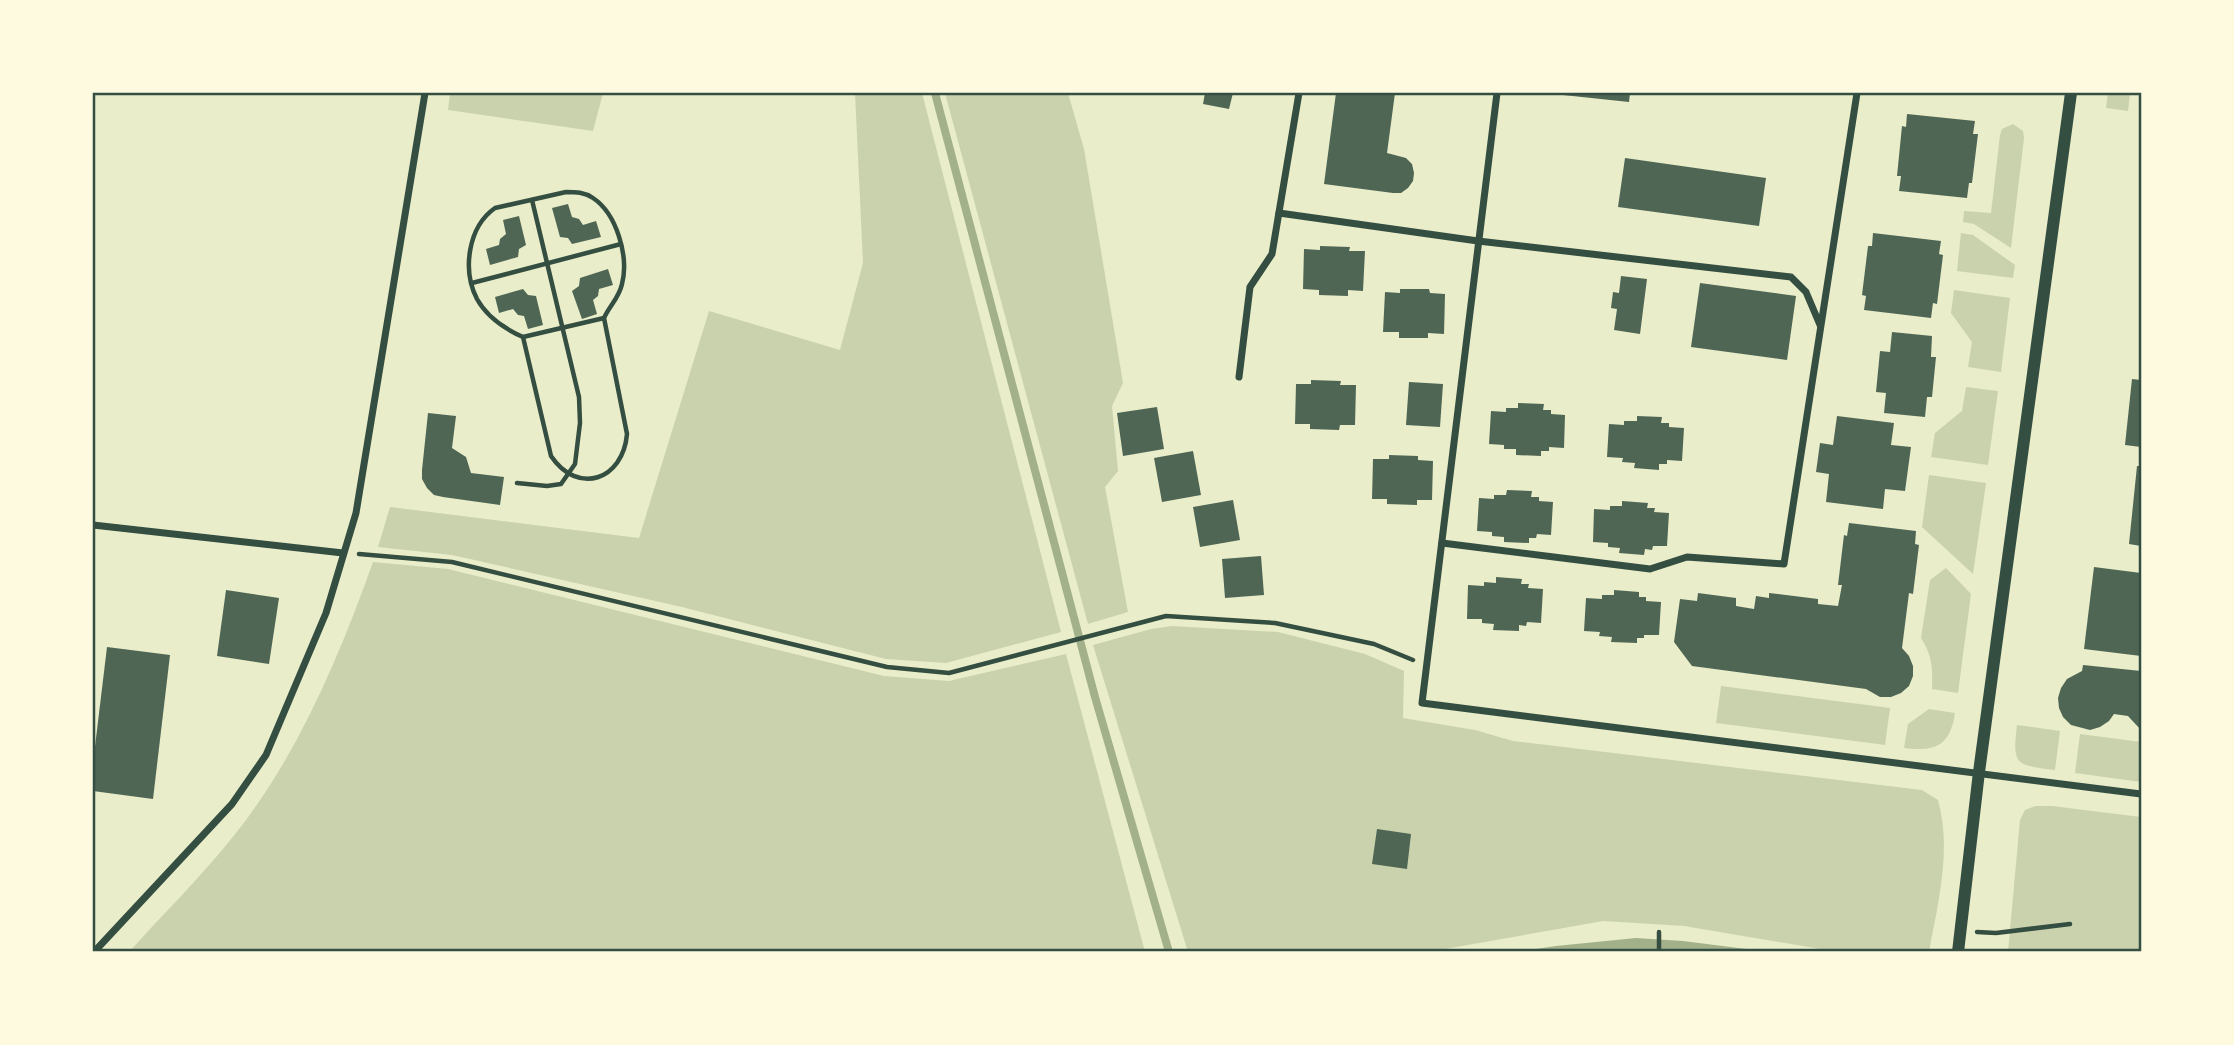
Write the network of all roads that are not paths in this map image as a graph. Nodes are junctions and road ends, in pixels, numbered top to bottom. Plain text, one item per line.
1 (425, 93) edge
2 (1299, 93) edge
3 (1497, 93) edge
4 (1857, 93) edge
5 (2071, 93) edge
6 (1279, 214) junction
7 (1478, 242) junction
8 (1821, 328) junction
9 (1239, 377) dead end
10 (93, 525) edge
11 (1442, 543) junction
12 (343, 553) junction
13 (1979, 772) junction
14 (2141, 794) edge
15 (94, 952) edge
16 (1958, 952) edge

1 - 12 street
2 - 6 street
3 - 7 street
4 - 8 street
5 - 13 street
6 - 7 street
6 - 9 street
7 - 8 street
7 - 11 street
8 - 11 street
10 - 12 street
11 - 13 street
12 - 15 street
13 - 14 street
13 - 16 street

